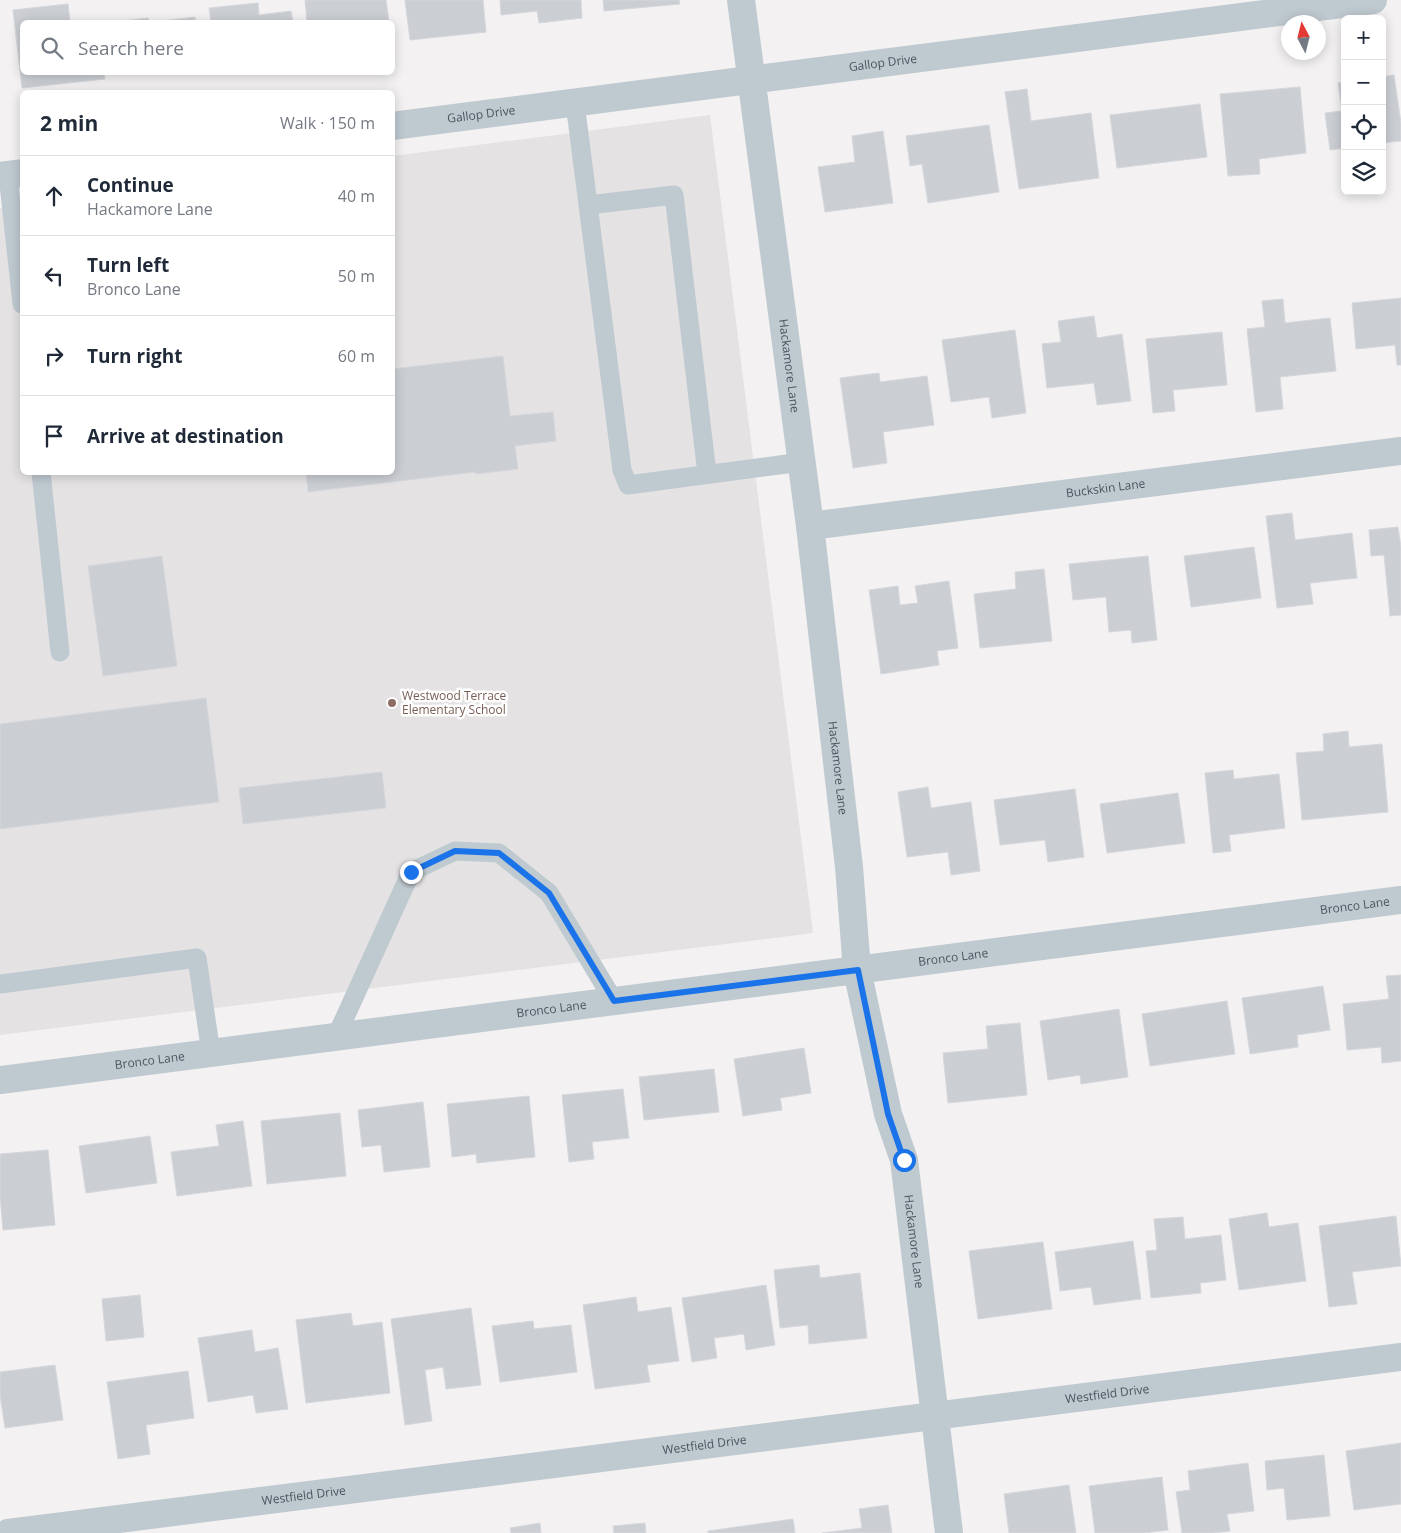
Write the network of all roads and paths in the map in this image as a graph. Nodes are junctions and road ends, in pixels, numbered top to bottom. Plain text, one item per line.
1 (741, 0) edge
2 (1373, 0) edge
3 (752, 80) junction
4 (576, 103) junction
5 (395, 126) edge
6 (10, 175) edge
7 (588, 205) junction
8 (20, 282) edge
9 (1401, 451) edge
10 (802, 462) junction
11 (707, 474) junction
12 (41, 475) edge
13 (810, 526) junction
14 (60, 652) dead end
15 (1401, 900) edge
16 (858, 970) junction
17 (0, 984) edge
18 (614, 1001) junction
19 (336, 1037) junction
20 (212, 1053) junction
21 (0, 1080) edge
22 (1401, 1357) edge
23 (935, 1415) junction
24 (8, 1533) edge
25 (949, 1533) edge

1 - 3 street, Hackamore Lane
2 - 3 street, Gallop Drive
3 - 4 street, Gallop Drive
3 - 10 street, Hackamore Lane
4 - 5 street, Gallop Drive
4 - 7 lane
6 - 8 lane
7 - 11 lane
7 - 11 lane
9 - 13 street, Buckskin Lane
10 - 11 lane
10 - 13 street, Hackamore Lane
12 - 14 lane
13 - 16 street, Hackamore Lane
15 - 16 street, Bronco Lane
16 - 18 street, Bronco Lane
16 - 23 street, Hackamore Lane
17 - 20 lane
18 - 19 street, Bronco Lane
18 - 19 lane
19 - 20 street, Bronco Lane
20 - 21 street, Bronco Lane
22 - 23 street, Westfield Drive
23 - 24 street, Westfield Drive
23 - 25 street, Hackamore Lane

